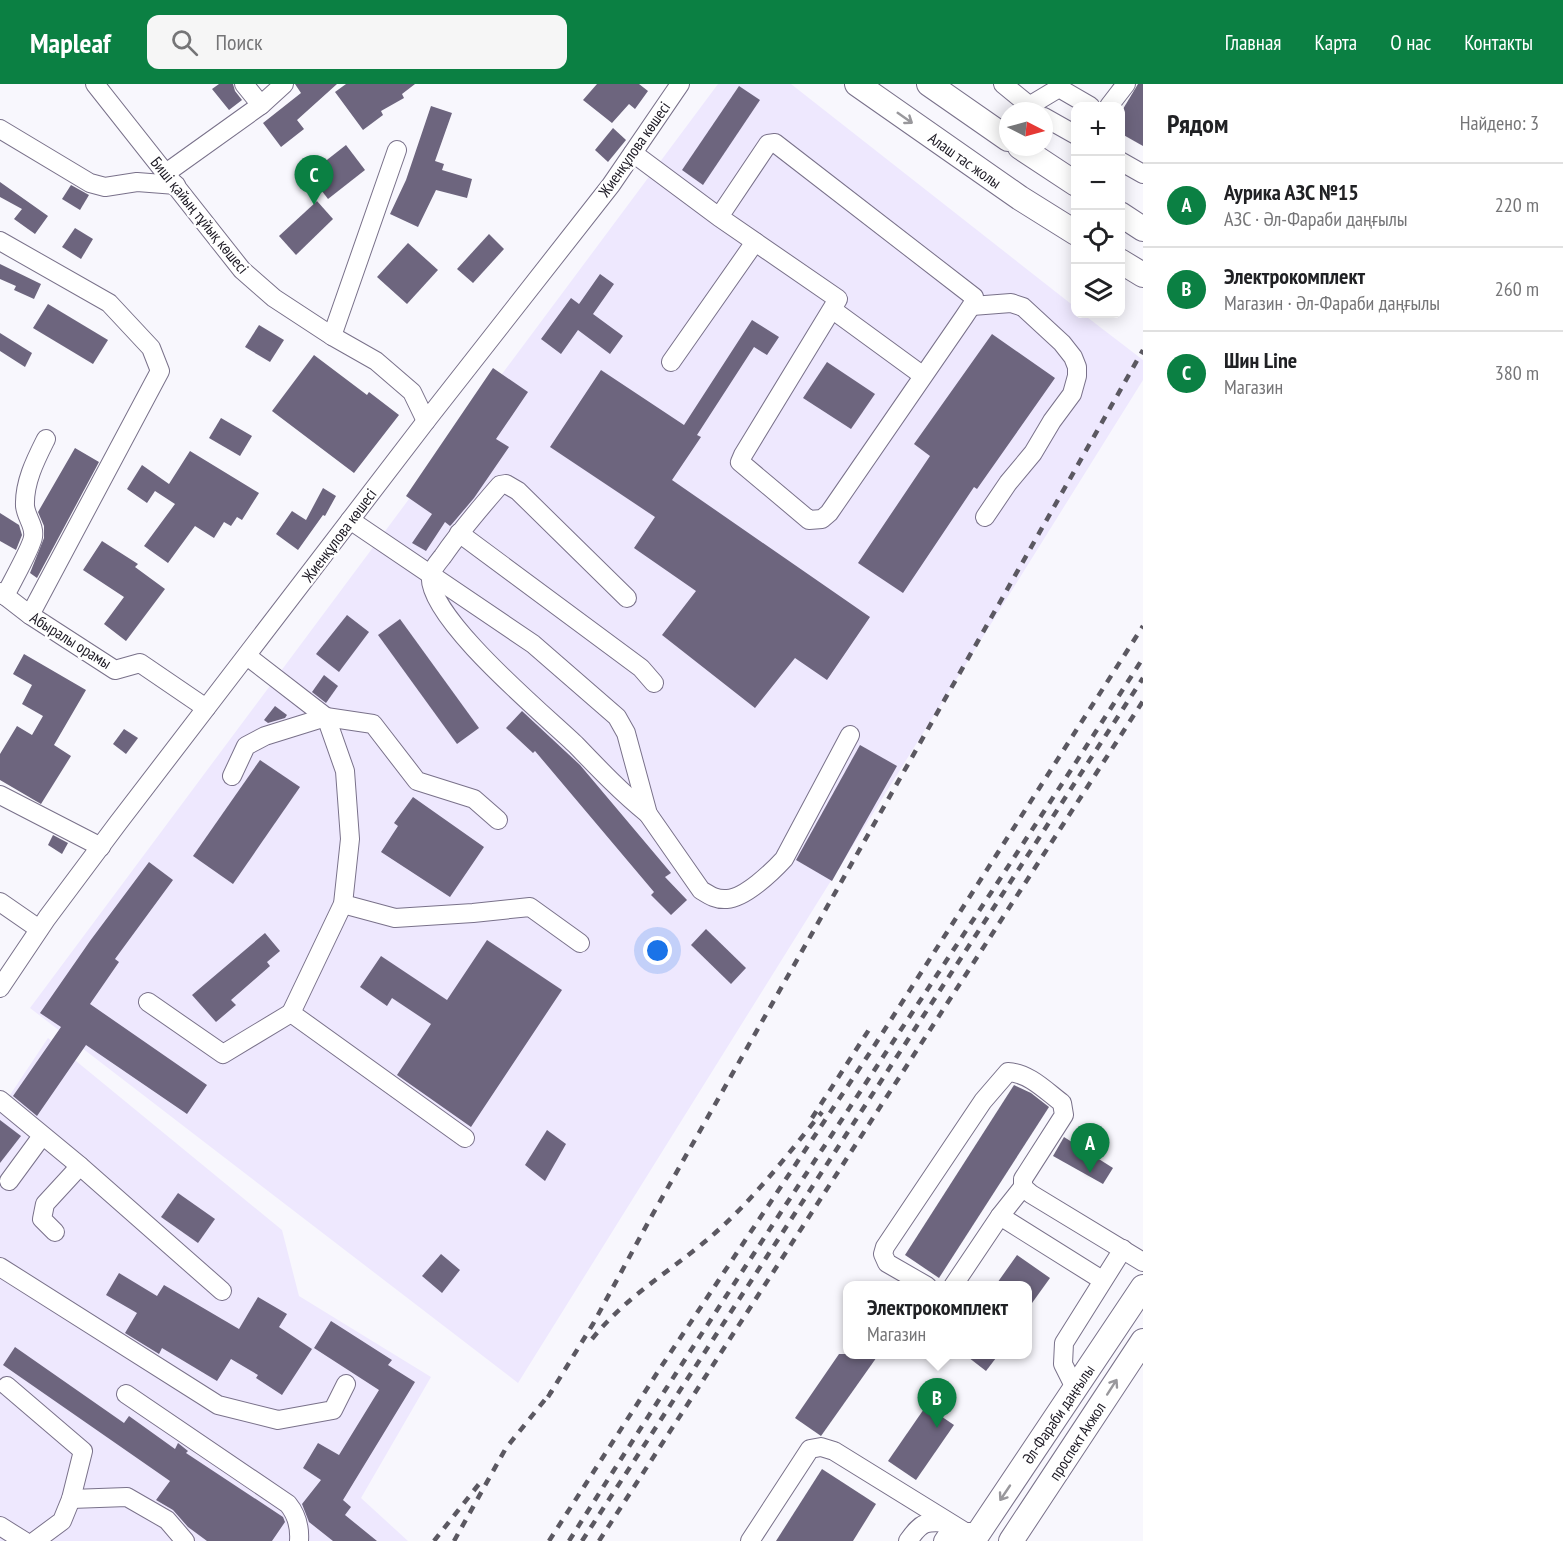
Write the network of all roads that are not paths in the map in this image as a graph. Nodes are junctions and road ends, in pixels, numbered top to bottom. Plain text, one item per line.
1 (95, 84) edge
2 (244, 84) edge
3 (284, 84) edge
4 (680, 84) edge
5 (857, 84) edge
6 (929, 84) edge
7 (1002, 84) edge
8 (1126, 84) edge
9 (1025, 102) edge
10 (1045, 102) edge
11 (1083, 102) edge
12 (1112, 102) edge
13 (261, 105) junction
14 (1053, 121) edge
15 (0, 129) edge
16 (1071, 132) edge
17 (999, 133) edge
18 (398, 150) dead end
19 (633, 153) junction
20 (1034, 156) edge
21 (1125, 164) edge
22 (1143, 174) edge
23 (171, 179) junction
24 (1071, 181) edge
25 (718, 217) junction
26 (1125, 217) edge
27 (1143, 229) edge
28 (1071, 230) edge
29 (0, 241) edge
30 (755, 242) junction
31 (1125, 264) edge
32 (1143, 275) edge
33 (972, 306) junction
34 (833, 310) junction
35 (332, 336) junction
36 (671, 362) dead end
37 (922, 375) junction
38 (426, 421) junction
39 (46, 439) dead end
40 (985, 517) dead end
41 (350, 520) junction
42 (459, 533) junction
43 (430, 573) junction
44 (2, 594) edge
45 (627, 598) dead end
46 (30, 615) junction
47 (246, 656) junction
48 (654, 682) dead end
49 (206, 708) junction
50 (326, 717) junction
51 (850, 735) dead end
52 (232, 776) dead end
53 (0, 795) edge
54 (648, 814) junction
55 (498, 820) dead end
56 (100, 847) junction
57 (0, 902) edge
58 (343, 904) junction
59 (39, 929) junction
60 (580, 943) dead end
61 (0, 988) edge
62 (148, 1002) dead end
63 (291, 1013) junction
64 (0, 1101) edge
65 (42, 1136) junction
66 (465, 1138) dead end
67 (80, 1166) junction
68 (9, 1181) dead end
69 (1023, 1186) junction
70 (1000, 1216) junction
71 (55, 1232) dead end
72 (1123, 1249) junction
73 (1143, 1262) edge
74 (0, 1267) edge
75 (1102, 1280) junction
76 (918, 1281) edge
77 (956, 1281) edge
78 (1143, 1287) edge
79 (222, 1292) dead end
80 (1110, 1336) junction
81 (1140, 1350) edge
82 (346, 1384) dead end
83 (7, 1386) dead end
84 (1075, 1388) junction
85 (126, 1395) dead end
86 (71, 1499) junction
87 (0, 1526) edge
88 (960, 1534) edge
89 (24, 1541) edge
90 (34, 1541) edge
91 (185, 1541) edge
92 (299, 1541) edge
93 (750, 1541) edge
94 (908, 1541) edge
95 (1011, 1541) edge

1 - 23 street, Биші қайың тұйық көшесі
2 - 13 street
3 - 13 street
4 - 19 street, Жиенқұлова көшесі
5 -> 28 main road, Алаш тас жолы
6 - 17 main road
7 - 9 street
8 - 12 street
10 - 11 street
13 - 23 street
14 - 16 street
15 - 23 street
18 - 35 street
19 - 25 street
19 - 38 street, Жиенқұлова көшесі
20 - 24 main road
21 - 22 street
23 - 35 street, Биші қайың тұйық көшесі
25 - 30 street
25 - 33 street
26 - 27 main road
29 - 46 street
30 - 34 street
30 - 36 street
31 - 32 main road
33 - 37 street
33 - 40 street
34 - 37 street
34 - 37 street
35 - 38 street, Биші қайың тұйық көшесі
38 - 41 street, Жиенқұлова көшесі
39 - 44 street
41 - 43 street
41 - 47 street, Жиенқұлова көшесі
42 - 43 street
42 - 45 street
42 - 48 street
43 - 54 street
43 - 54 street
44 - 46 street, Абыралы орамы
46 - 49 street, Абыралы орамы
47 - 49 street, Жиенқұлова көшесі
47 - 50 street
49 - 56 street, Жиенқұлова көшесі
50 - 52 street
50 - 55 street
50 - 58 street
51 - 54 street
53 - 56 street
56 - 59 street, Жиенқұлова көшесі
57 - 59 street
58 - 60 street
58 - 63 street
59 - 61 street, Жиенқұлова көшесі
62 - 63 street
63 - 66 street
64 - 65 street
65 - 67 street
65 - 68 street
67 - 71 street
67 - 79 street
69 - 70 street
69 - 72 street
69 - 76 street
70 - 75 street
70 - 77 street
72 - 73 street
72 - 75 street
74 - 82 street
75 - 84 street
78 - 80 main road, Әл-Фараби даңғылы
80 - 81 street
80 - 84 main road, Әл-Фараби даңғылы
95 -> 81 main road, проспект Акжол
83 - 86 street
84 -> 88 main road, Әл-Фараби даңғылы
85 - 92 street
86 - 90 street
86 - 91 street
87 - 89 street
88 - 93 street
88 - 94 street

